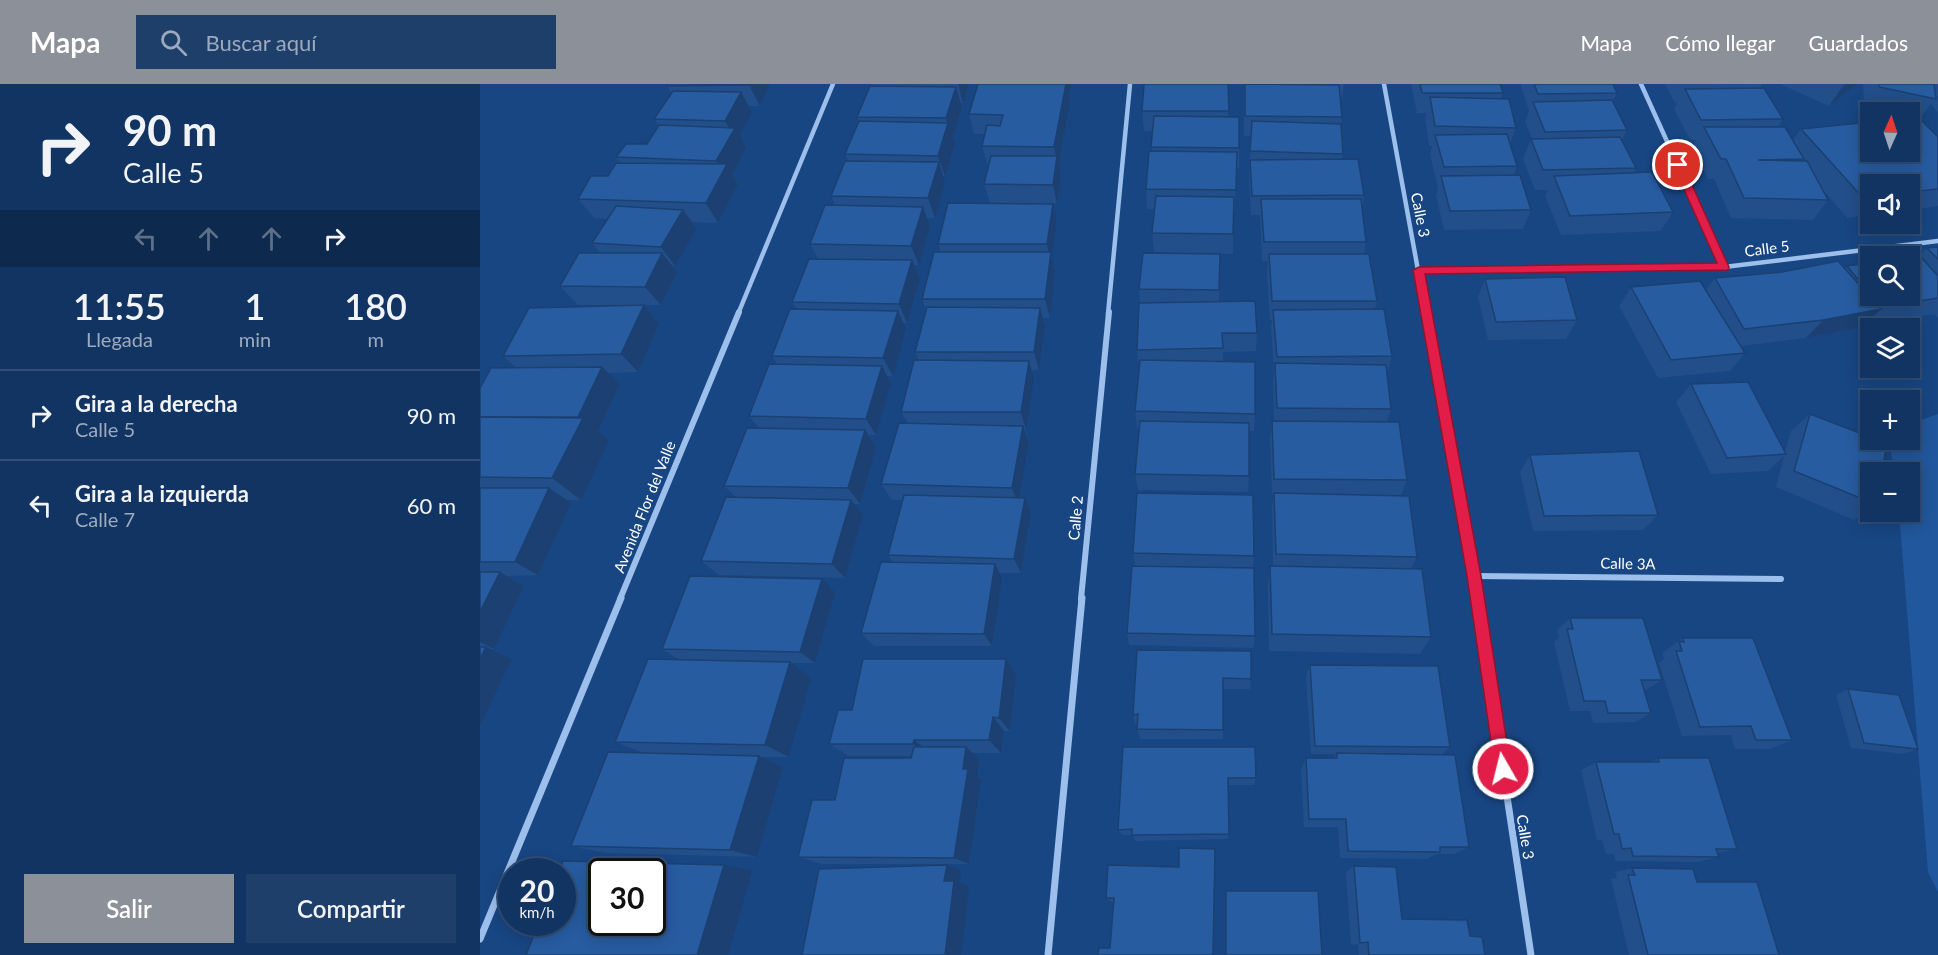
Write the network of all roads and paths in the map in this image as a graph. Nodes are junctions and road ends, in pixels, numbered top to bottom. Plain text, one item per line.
1 (832, 84) edge
2 (1130, 84) edge
3 (1384, 84) edge
4 (1641, 84) edge
5 (1938, 241) edge
6 (1724, 267) junction
7 (1419, 270) junction
8 (1474, 576) junction
9 (1781, 579) dead end
10 (480, 939) edge
11 (1048, 955) edge
12 (1531, 955) edge

1 - 10 street, Avenida Flor del Valle
2 - 11 street, Calle 2
3 - 7 street, Calle 3
4 - 6 street
5 - 6 street, Calle 5
6 - 7 street, Calle 5
7 - 8 street, Calle 3
8 - 9 street, Calle 3A
8 - 12 street, Calle 3

